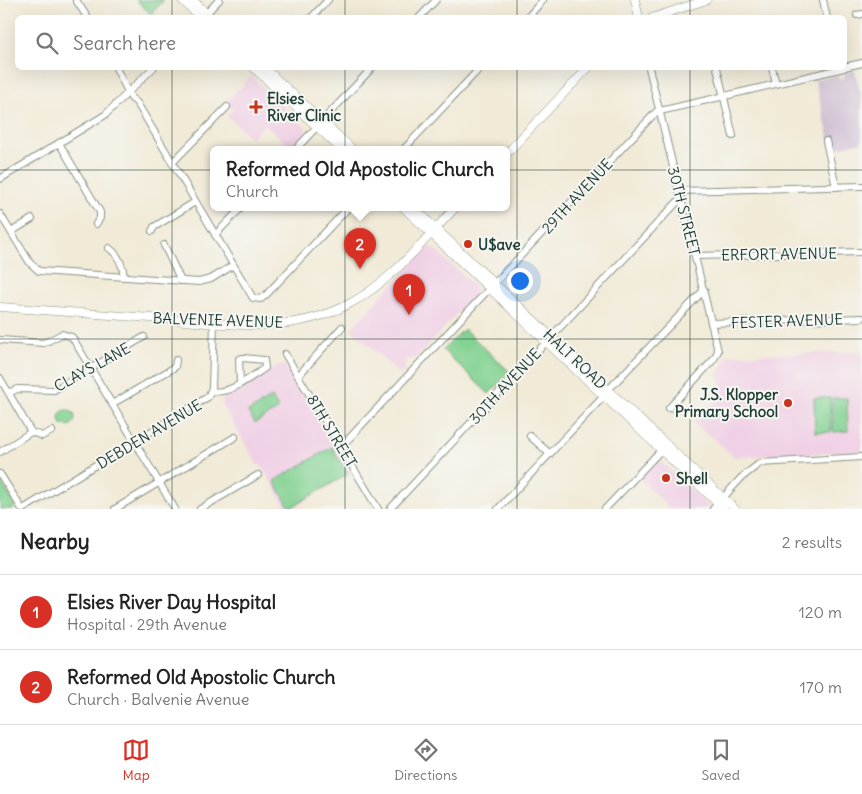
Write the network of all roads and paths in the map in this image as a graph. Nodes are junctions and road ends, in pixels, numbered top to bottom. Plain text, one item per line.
1 (76, 0) edge
2 (182, 0) edge
3 (193, 0) edge
4 (219, 0) edge
5 (328, 0) edge
6 (436, 0) edge
7 (543, 0) edge
8 (635, 0) edge
9 (706, 0) edge
10 (823, 0) edge
11 (85, 15) edge
12 (204, 15) edge
13 (204, 15) edge
14 (206, 15) edge
15 (315, 15) edge
16 (422, 15) edge
17 (530, 15) edge
18 (638, 15) edge
19 (661, 15) edge
20 (827, 15) edge
21 (862, 63) edge
22 (847, 67) edge
23 (117, 70) edge
24 (151, 70) edge
25 (256, 70) edge
26 (266, 70) edge
27 (370, 70) edge
28 (478, 70) edge
29 (586, 70) edge
30 (650, 70) edge
31 (717, 70) edge
32 (772, 70) edge
33 (834, 70) edge
34 (776, 84) junction
35 (129, 92) junction
36 (723, 96) junction
37 (227, 107) dead end
38 (660, 111) junction
39 (319, 124) junction
40 (733, 136) dead end
41 (826, 141) dead end
42 (59, 143) junction
43 (299, 146) edge
44 (338, 146) edge
45 (348, 146) edge
46 (407, 146) edge
47 (510, 150) edge
48 (172, 163) junction
49 (0, 178) edge
50 (836, 186) junction
51 (862, 186) edge
52 (680, 195) junction
53 (195, 202) junction
54 (238, 211) edge
55 (345, 211) edge
56 (408, 211) edge
57 (417, 211) edge
58 (452, 211) edge
59 (0, 214) edge
60 (32, 219) dead end
61 (96, 224) dead end
62 (434, 230) junction
63 (152, 231) dead end
64 (11, 232) junction
65 (215, 235) junction
66 (164, 245) dead end
67 (109, 248) dead end
68 (862, 252) edge
69 (695, 256) junction
70 (232, 266) junction
71 (124, 277) junction
72 (181, 281) junction
73 (492, 286) junction
74 (704, 290) junction
75 (0, 307) edge
76 (862, 318) edge
77 (214, 322) junction
78 (711, 323) junction
79 (342, 328) dead end
80 (144, 337) dead end
81 (549, 339) junction
82 (0, 340) edge
83 (285, 354) dead end
84 (176, 360) dead end
85 (90, 368) junction
86 (298, 376) junction
87 (0, 378) edge
88 (240, 383) junction
89 (212, 391) junction
90 (9, 392) junction
91 (606, 393) junction
92 (112, 404) junction
93 (669, 408) dead end
94 (52, 431) dead end
95 (31, 432) junction
96 (530, 436) dead end
97 (235, 437) dead end
98 (135, 442) junction
99 (666, 444) junction
100 (341, 447) junction
101 (660, 451) junction
102 (0, 452) edge
103 (550, 454) junction
104 (862, 458) edge
105 (0, 474) edge
106 (258, 475) dead end
107 (159, 483) junction
108 (719, 505) edge
109 (22, 509) edge
110 (115, 509) edge
111 (175, 509) edge
112 (200, 509) edge
113 (378, 509) edge
114 (390, 509) edge
115 (498, 509) edge
116 (605, 509) edge
117 (735, 509) edge

1 - 11 street
2 - 12 street
3 - 13 street
4 - 14 street
5 - 15 street
6 - 16 street
7 - 17 street
8 - 18 street
9 - 19 street
10 - 20 street
21 - 22 street
23 - 35 street
24 - 35 street
25 - 39 street
26 - 39 street
27 - 39 street
28 - 46 street
29 - 47 street
30 - 38 street, 30TH STREET
31 - 36 street
32 - 34 street
33 - 34 street
34 - 36 street
35 - 42 street
35 - 48 street
36 - 38 street
36 - 40 street
37 - 48 street
38 - 52 street, 30TH STREET
38 - 73 street, 29TH AVENUE
39 - 43 street
39 - 44 street
39 - 45 street
41 - 50 street
42 - 49 street
42 - 61 street
48 - 53 street
50 - 51 street
50 - 52 street
52 - 69 street, 30TH STREET
52 - 81 street, 30TH AVENUE
53 - 63 street
53 - 65 street
54 - 65 street
55 - 70 street
56 - 62 street, HALT ROAD
57 - 62 street, HALT ROAD
58 - 62 street, BALVENIE AVENUE
59 - 64 street
60 - 64 street
62 - 73 street, HALT ROAD
62 - 77 street, BALVENIE AVENUE
64 - 71 street
65 - 70 street
66 - 72 street
67 - 71 street
68 - 69 street, ERFORT AVENUE
69 - 74 street, 30TH STREET
70 - 72 street
71 - 72 street
73 - 81 street, HALT ROAD
73 - 100 street, 29TH AVENUE
74 - 78 street, 30TH STREET
74 - 91 street
75 - 77 street, BALVENIE AVENUE
76 - 78 street, FESTER AVENUE
77 - 89 street, DEBDEN AVENUE
78 - 93 street, 30TH STREET
79 - 86 street
80 - 85 street, CLAYS LANE
81 - 91 street, HALT ROAD
81 - 114 street, 30TH AVENUE
82 - 85 street
83 - 86 street, 8TH STREET
84 - 92 street
85 - 90 street, CLAYS LANE
85 - 92 street
86 - 100 street, 8TH STREET
87 - 90 street
88 - 88 street
88 - 89 street
89 - 98 street, DEBDEN AVENUE
90 - 95 street
91 - 99 street, HALT ROAD
91 - 101 street, HALT ROAD
91 - 103 street
92 - 98 street
94 - 95 street
95 - 102 street
96 - 103 street
97 - 107 street
98 - 107 street
98 - 109 street, DEBDEN AVENUE
99 - 101 street
99 - 108 street, HALT ROAD
100 - 113 street, 8TH STREET
101 - 108 street, HALT ROAD
101 - 116 street
103 - 115 street
104 - 108 street
105 - 109 street
106 - 112 street
107 - 110 street
107 - 111 street
108 - 117 street, HALT ROAD

